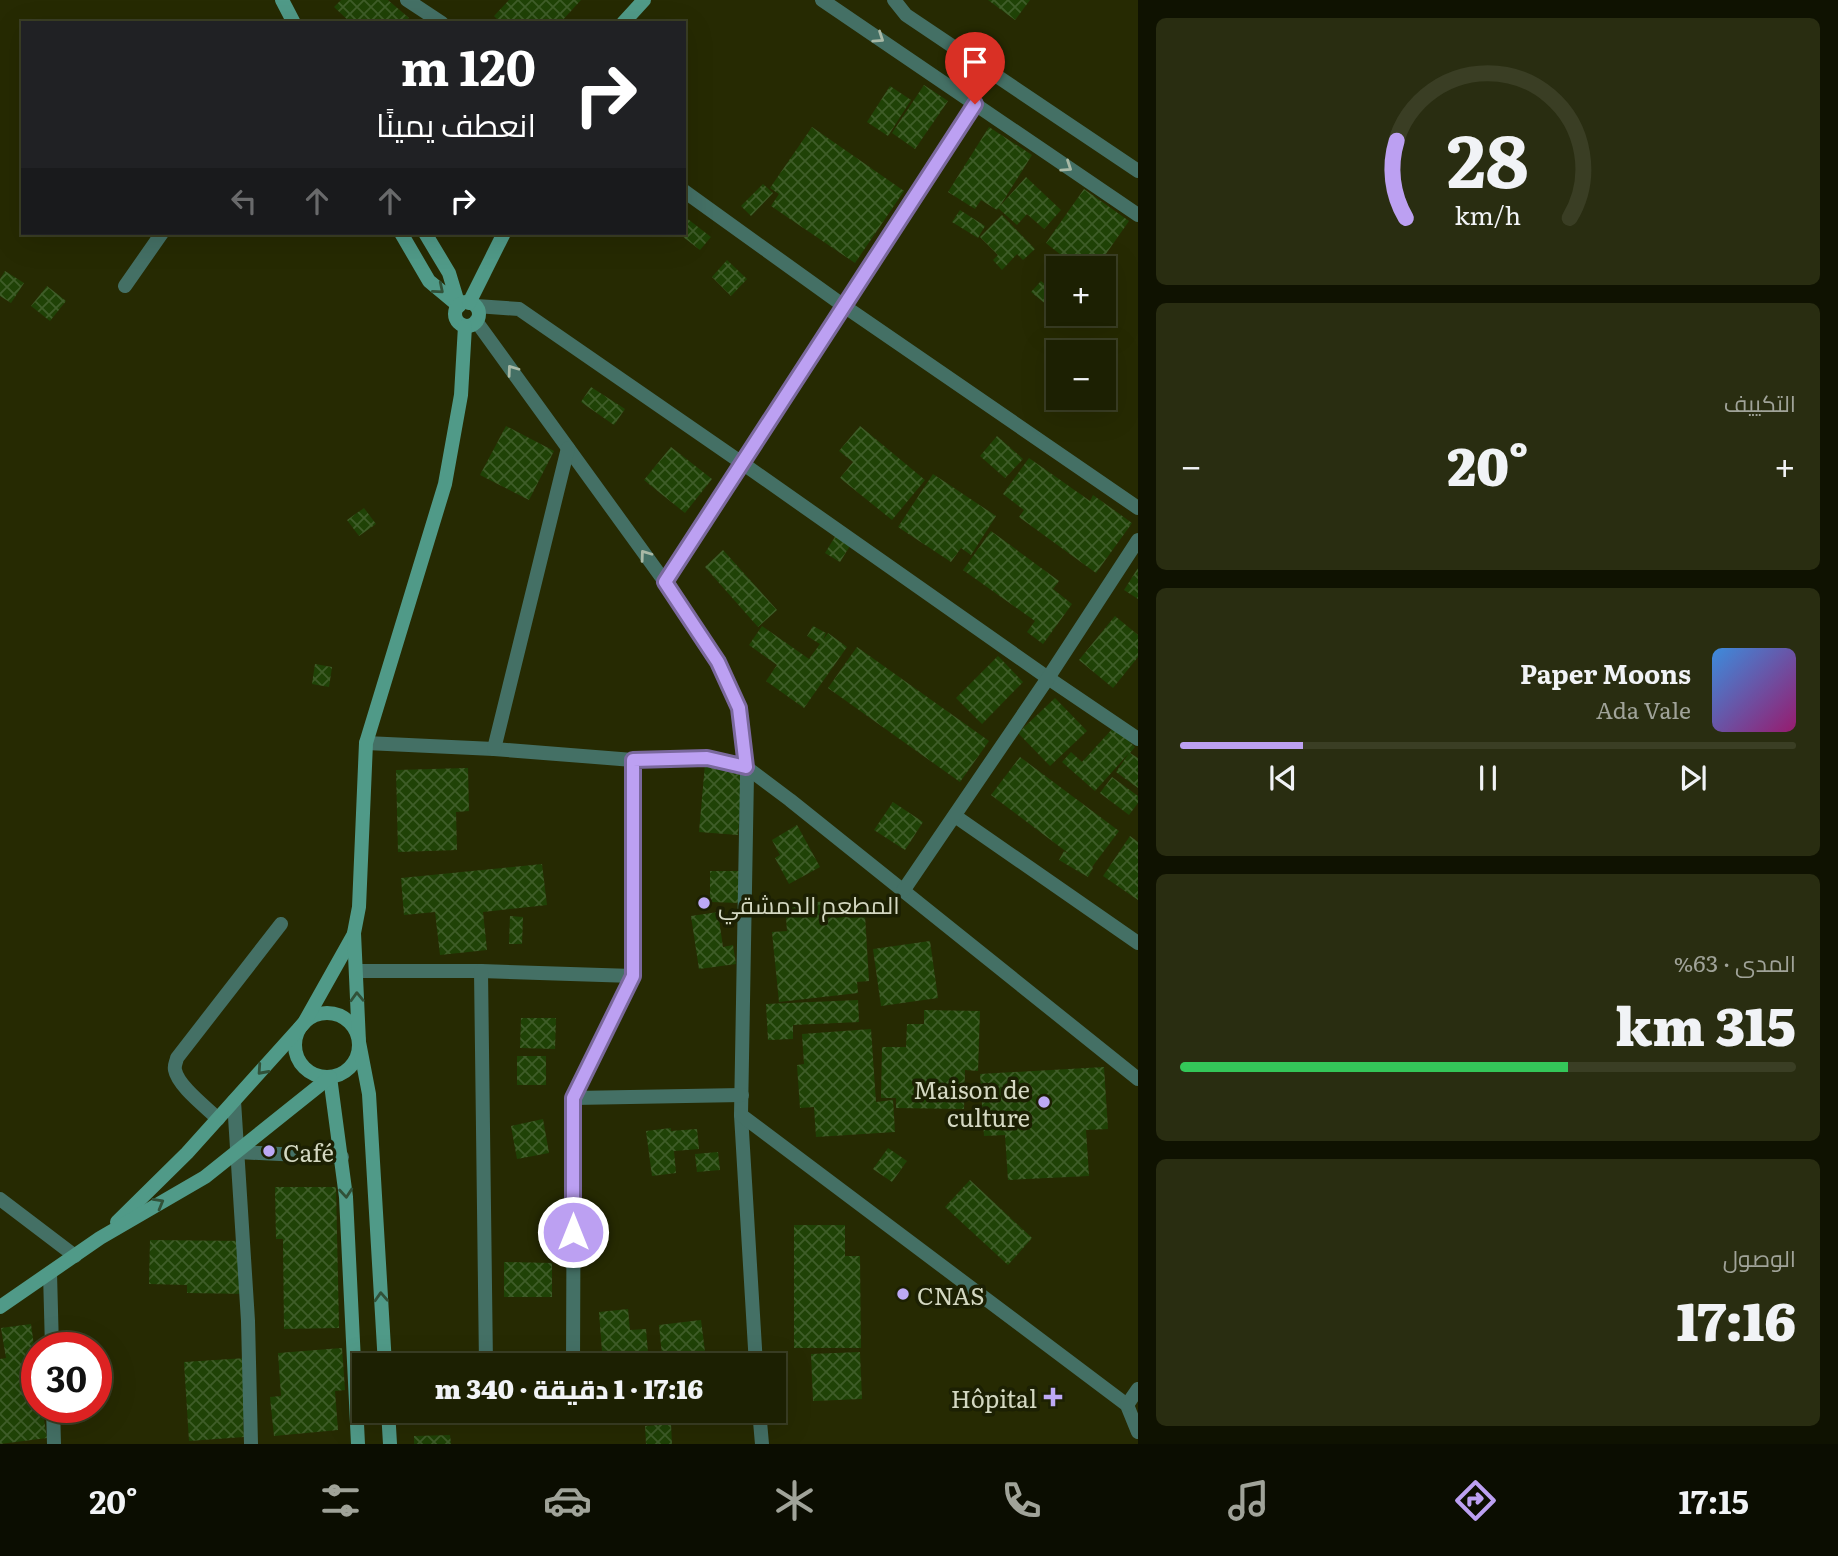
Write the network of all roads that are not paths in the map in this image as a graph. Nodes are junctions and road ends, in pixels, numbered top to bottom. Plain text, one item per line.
1 (282, 0) edge
2 (407, 0) edge
3 (644, 0) edge
4 (822, 0) edge
5 (894, 0) edge
6 (293, 21) edge
7 (439, 21) edge
8 (625, 21) edge
9 (975, 104) junction
10 (1138, 171) edge
11 (686, 192) edge
12 (1138, 215) edge
13 (161, 235) edge
14 (402, 235) edge
15 (426, 235) edge
16 (503, 235) edge
17 (125, 286) dead end
18 (844, 306) junction
19 (469, 312) junction
20 (568, 448) junction
21 (743, 463) junction
22 (1138, 508) edge
23 (1138, 540) edge
24 (665, 582) junction
25 (1048, 678) junction
26 (1138, 739) edge
27 (366, 743) junction
28 (494, 750) junction
29 (633, 760) junction
30 (746, 767) junction
31 (955, 816) junction
32 (903, 891) junction
33 (281, 924) dead end
34 (354, 933) junction
35 (1138, 943) edge
36 (356, 971) junction
37 (481, 971) junction
38 (633, 976) junction
39 (304, 1023) junction
40 (359, 1042) junction
41 (330, 1077) junction
42 (1138, 1079) edge
43 (741, 1095) junction
44 (573, 1098) junction
45 (234, 1101) junction
46 (741, 1115) junction
47 (218, 1119) junction
48 (237, 1152) junction
49 (342, 1157) junction
50 (0, 1199) edge
51 (100, 1238) junction
52 (75, 1255) junction
53 (50, 1273) junction
54 (0, 1307) edge
55 (52, 1332) edge
56 (384, 1353) edge
57 (486, 1353) edge
58 (573, 1353) edge
59 (755, 1353) edge
60 (1138, 1389) edge
61 (1127, 1405) junction
62 (53, 1423) edge
63 (389, 1423) edge
64 (760, 1423) edge
65 (1138, 1432) edge
66 (54, 1444) edge
67 (251, 1444) edge
68 (358, 1444) edge
69 (390, 1444) edge
70 (762, 1444) edge

1 - 6 street
2 - 7 street
3 - 8 street
4 -> 9 street
5 - 10 street
9 -> 12 street
9 - 18 street
11 - 18 street
13 - 17 street
14 -> 19 street
15 - 19 street
16 - 19 street
18 - 21 street
18 - 22 street
20 -> 19 street
19 - 21 street
19 - 27 street
24 -> 20 street
20 - 28 street
21 - 24 street
21 - 25 street
23 - 25 street
24 - 30 street
25 - 26 street
25 - 31 street
27 - 28 street
27 - 34 street
28 - 29 street
29 - 30 street
29 - 38 street
30 - 32 street
30 - 43 street
31 - 32 street
31 - 35 street
32 - 42 street
33 - 47 street
34 - 36 street
34 - 39 street
36 - 37 street
40 -> 36 street
37 - 38 street
37 - 57 street
38 - 44 street
39 - 40 street
39 - 41 street
39 -> 45 street
40 - 41 street
56 -> 40 street
41 - 48 street
41 - 49 street
43 - 44 street
43 - 46 street
44 - 58 street
45 - 47 street
45 - 48 street
46 - 59 street
46 - 61 street
47 - 51 street
48 - 49 street
51 -> 48 street
48 - 67 street
49 -> 68 street
50 - 52 street
51 - 52 street
52 - 53 street
53 - 54 street
53 - 55 street
60 - 61 street
61 - 65 street
62 - 66 street
63 - 69 street
64 - 70 street

